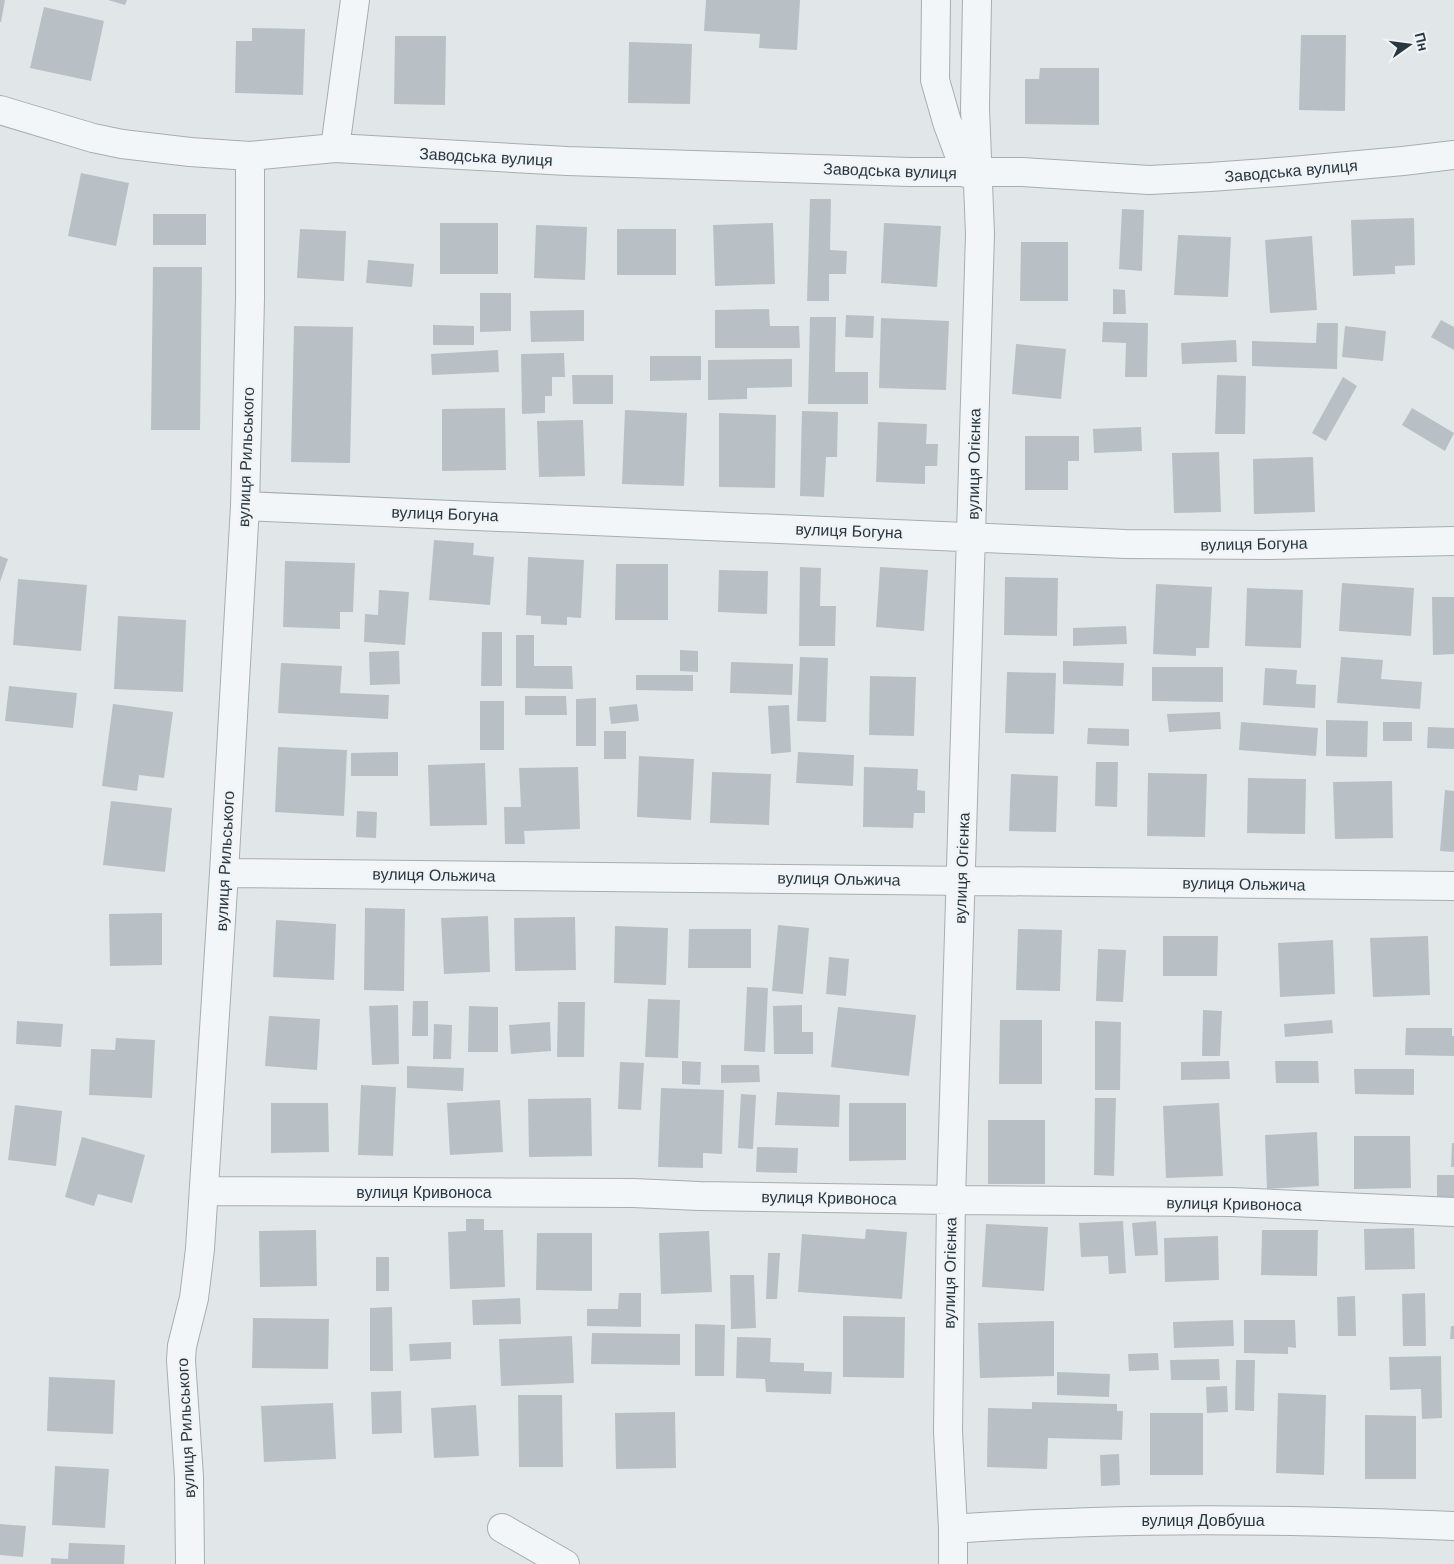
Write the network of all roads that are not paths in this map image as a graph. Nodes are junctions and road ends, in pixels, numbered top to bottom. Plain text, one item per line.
1 (355, 0) edge
2 (936, 0) edge
3 (977, 0) edge
4 (0, 110) edge
5 (335, 148) junction
6 (1454, 155) edge
7 (250, 156) junction
8 (972, 173) junction
9 (245, 506) junction
10 (972, 536) junction
11 (1454, 541) edge
12 (224, 873) junction
13 (962, 880) junction
14 (1454, 886) edge
15 (204, 1191) junction
16 (952, 1200) junction
17 (1454, 1212) edge
18 (1454, 1526) edge
19 (502, 1528) dead end
20 (953, 1530) junction
21 (554, 1561) edge
22 (190, 1564) edge
23 (953, 1564) edge

1 - 5 street
2 - 8 street
3 - 8 street, Заводська вулиця
4 - 7 street, Заводська вулиця
5 - 7 street, Заводська вулиця
5 - 8 street, Заводська вулиця
6 - 8 street, Заводська вулиця
7 - 9 street, вулиця Рильського
8 - 10 street, вулиця Огієнка
9 - 10 street, вулиця Богуна
9 - 12 street, вулиця Рильського
10 - 11 street, вулиця Богуна
10 - 13 street, вулиця Огієнка
12 - 13 street, вулиця Ольжича
12 - 15 street, вулиця Рильського
13 - 14 street, вулиця Ольжича
13 - 16 street, вулиця Огієнка
15 - 16 street, вулиця Кривоноса
15 - 22 street, вулиця Рильського
16 - 17 street, вулиця Кривоноса
16 - 20 street, вулиця Огієнка
18 - 20 street, вулиця Довбуша
19 - 21 street
20 - 23 street, вулиця Огієнка

